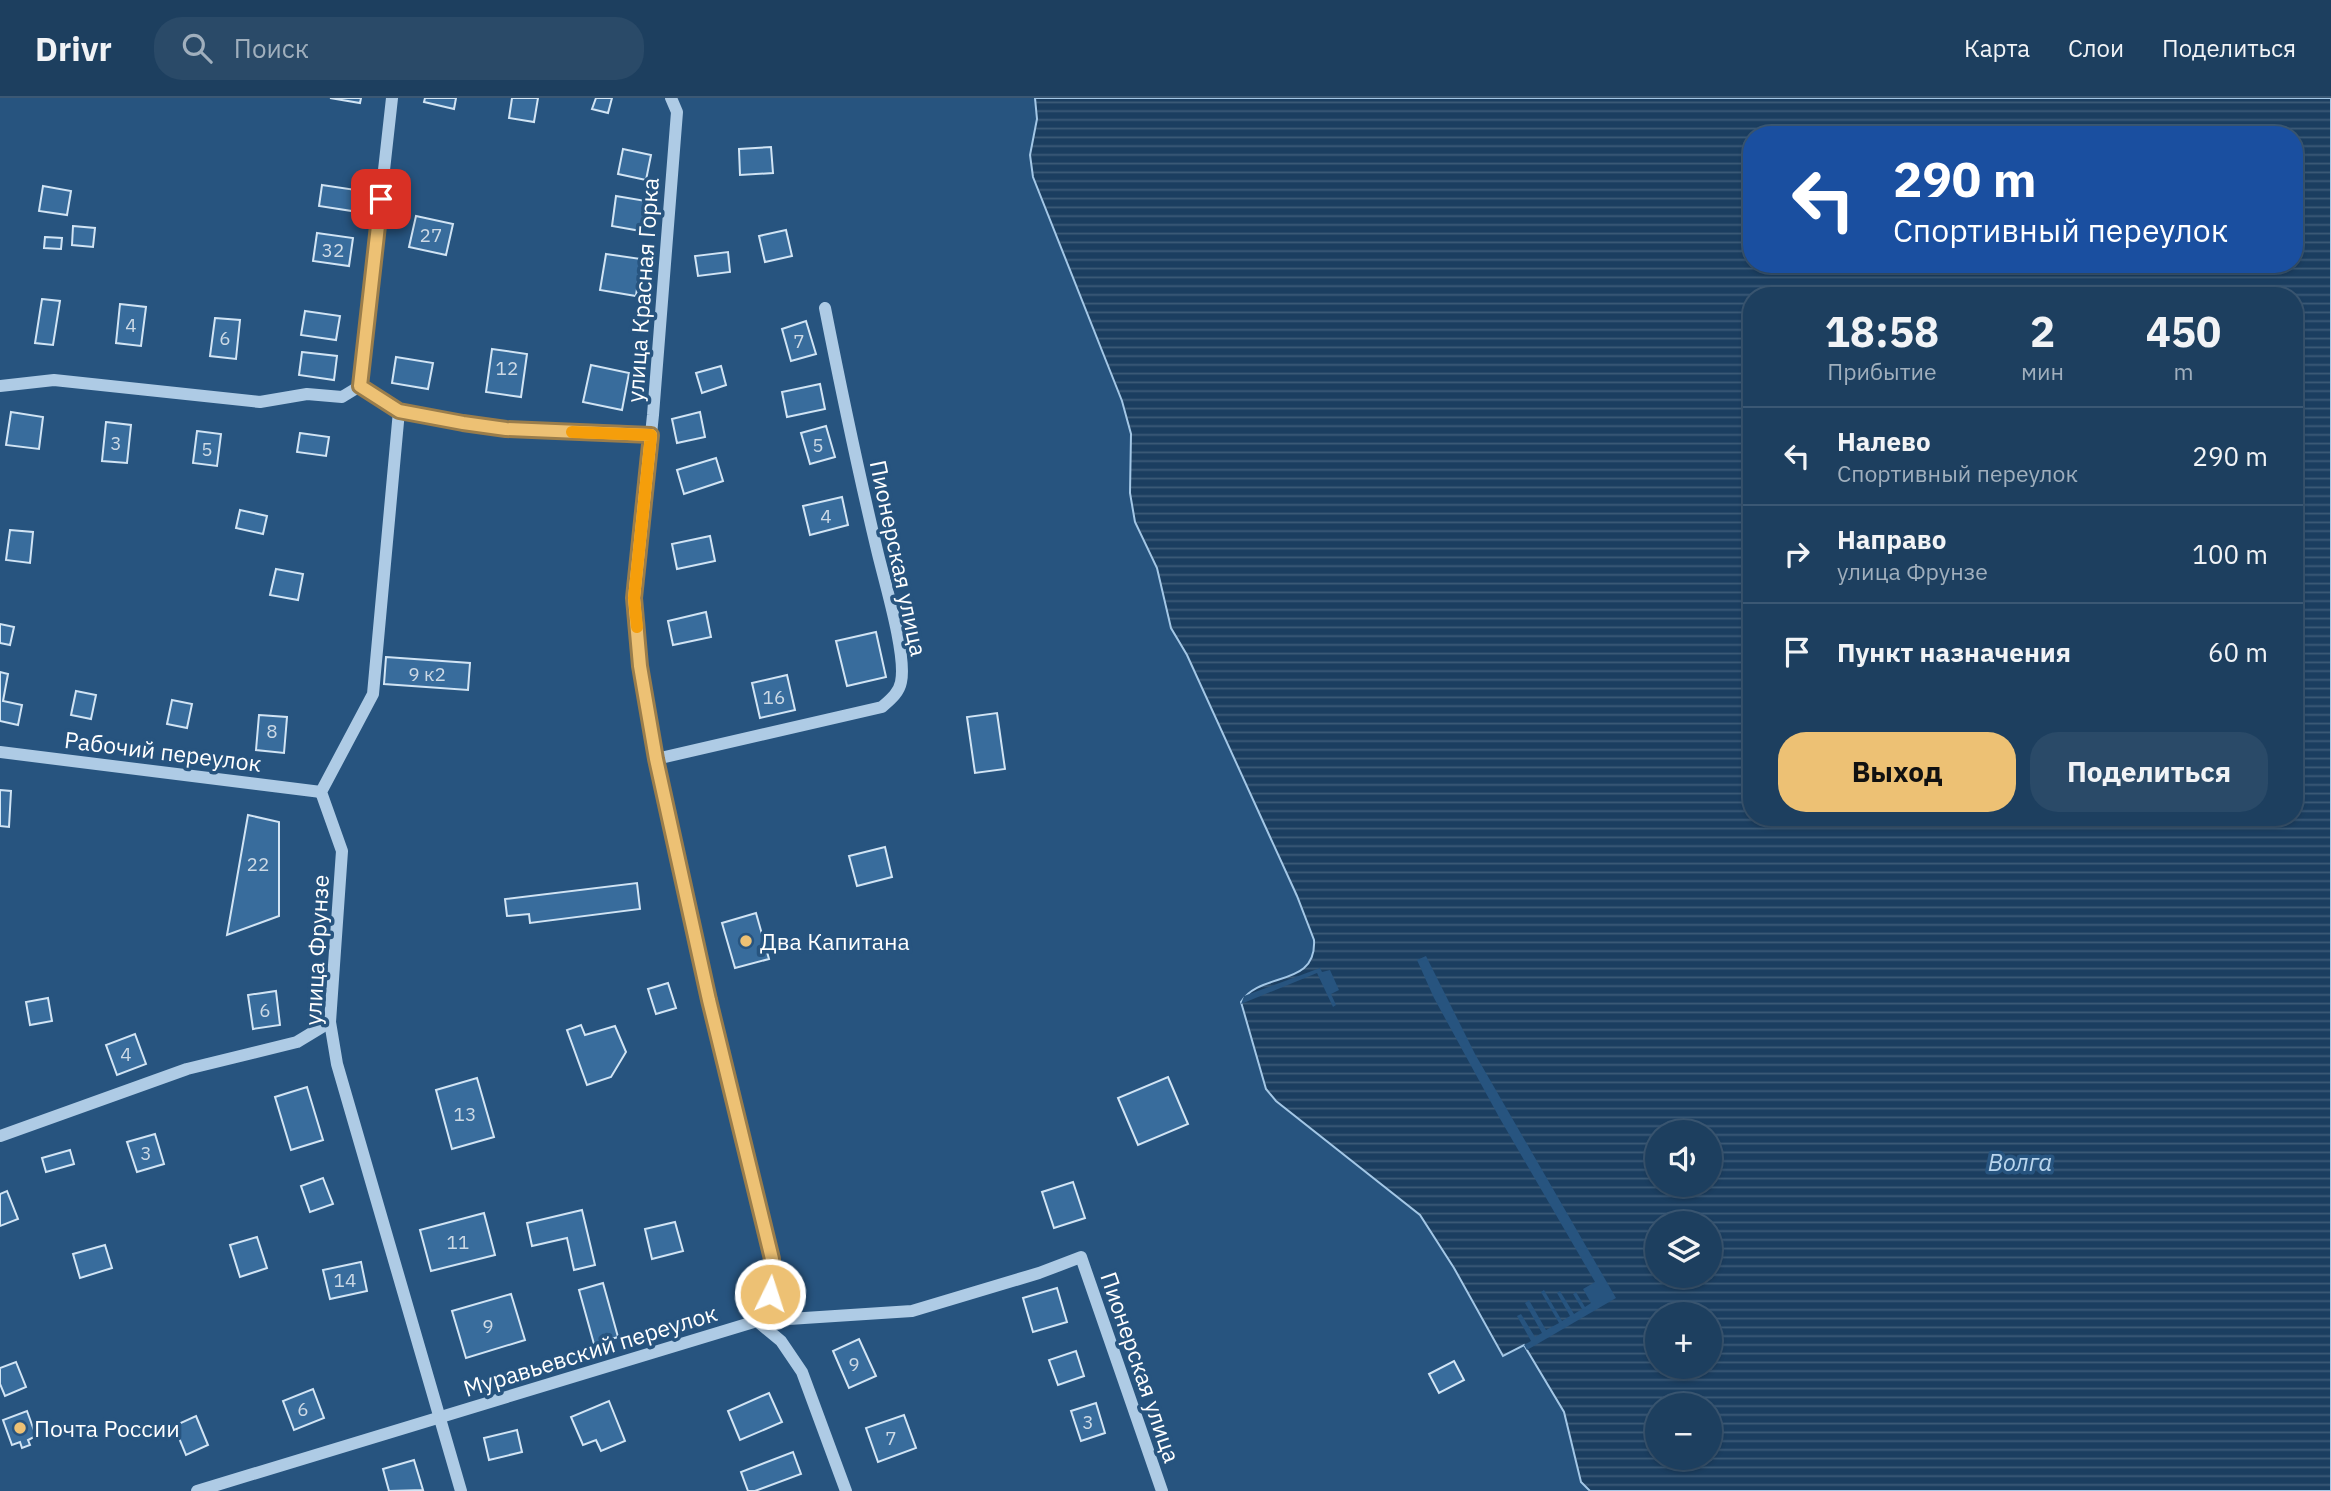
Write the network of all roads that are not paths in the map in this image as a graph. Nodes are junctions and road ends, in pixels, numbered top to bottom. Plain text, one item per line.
1 (392, 98) edge
2 (671, 98) edge
3 (825, 308) dead end
4 (0, 386) edge
5 (360, 386) junction
6 (399, 411) junction
7 (651, 435) junction
8 (0, 752) edge
9 (656, 759) junction
10 (321, 792) junction
11 (330, 1022) junction
12 (0, 1136) edge
13 (1081, 1257) joint
14 (757, 1321) junction
15 (439, 1418) junction
16 (197, 1491) edge
17 (461, 1491) edge
18 (846, 1491) edge
19 (1163, 1491) edge

1 - 5 street
2 - 7 street, улица Красная Горка
3 - 9 street, Пионерская улица
4 - 5 street
5 - 6 street
6 - 7 street
6 - 10 street
7 - 9 street, улица Красная Горка
8 - 10 street, Рабочий переулок
9 - 14 street, улица Красная Горка
10 - 11 street, улица Фрунзе
11 - 12 street
11 - 15 street, улица Фрунзе
13 - 14 street, Муравьевский переулок
13 - 19 street, Пионерская улица
14 - 15 street, Муравьевский переулок
14 - 18 street
15 - 16 street, Муравьевский переулок
15 - 17 street, улица Фрунзе

